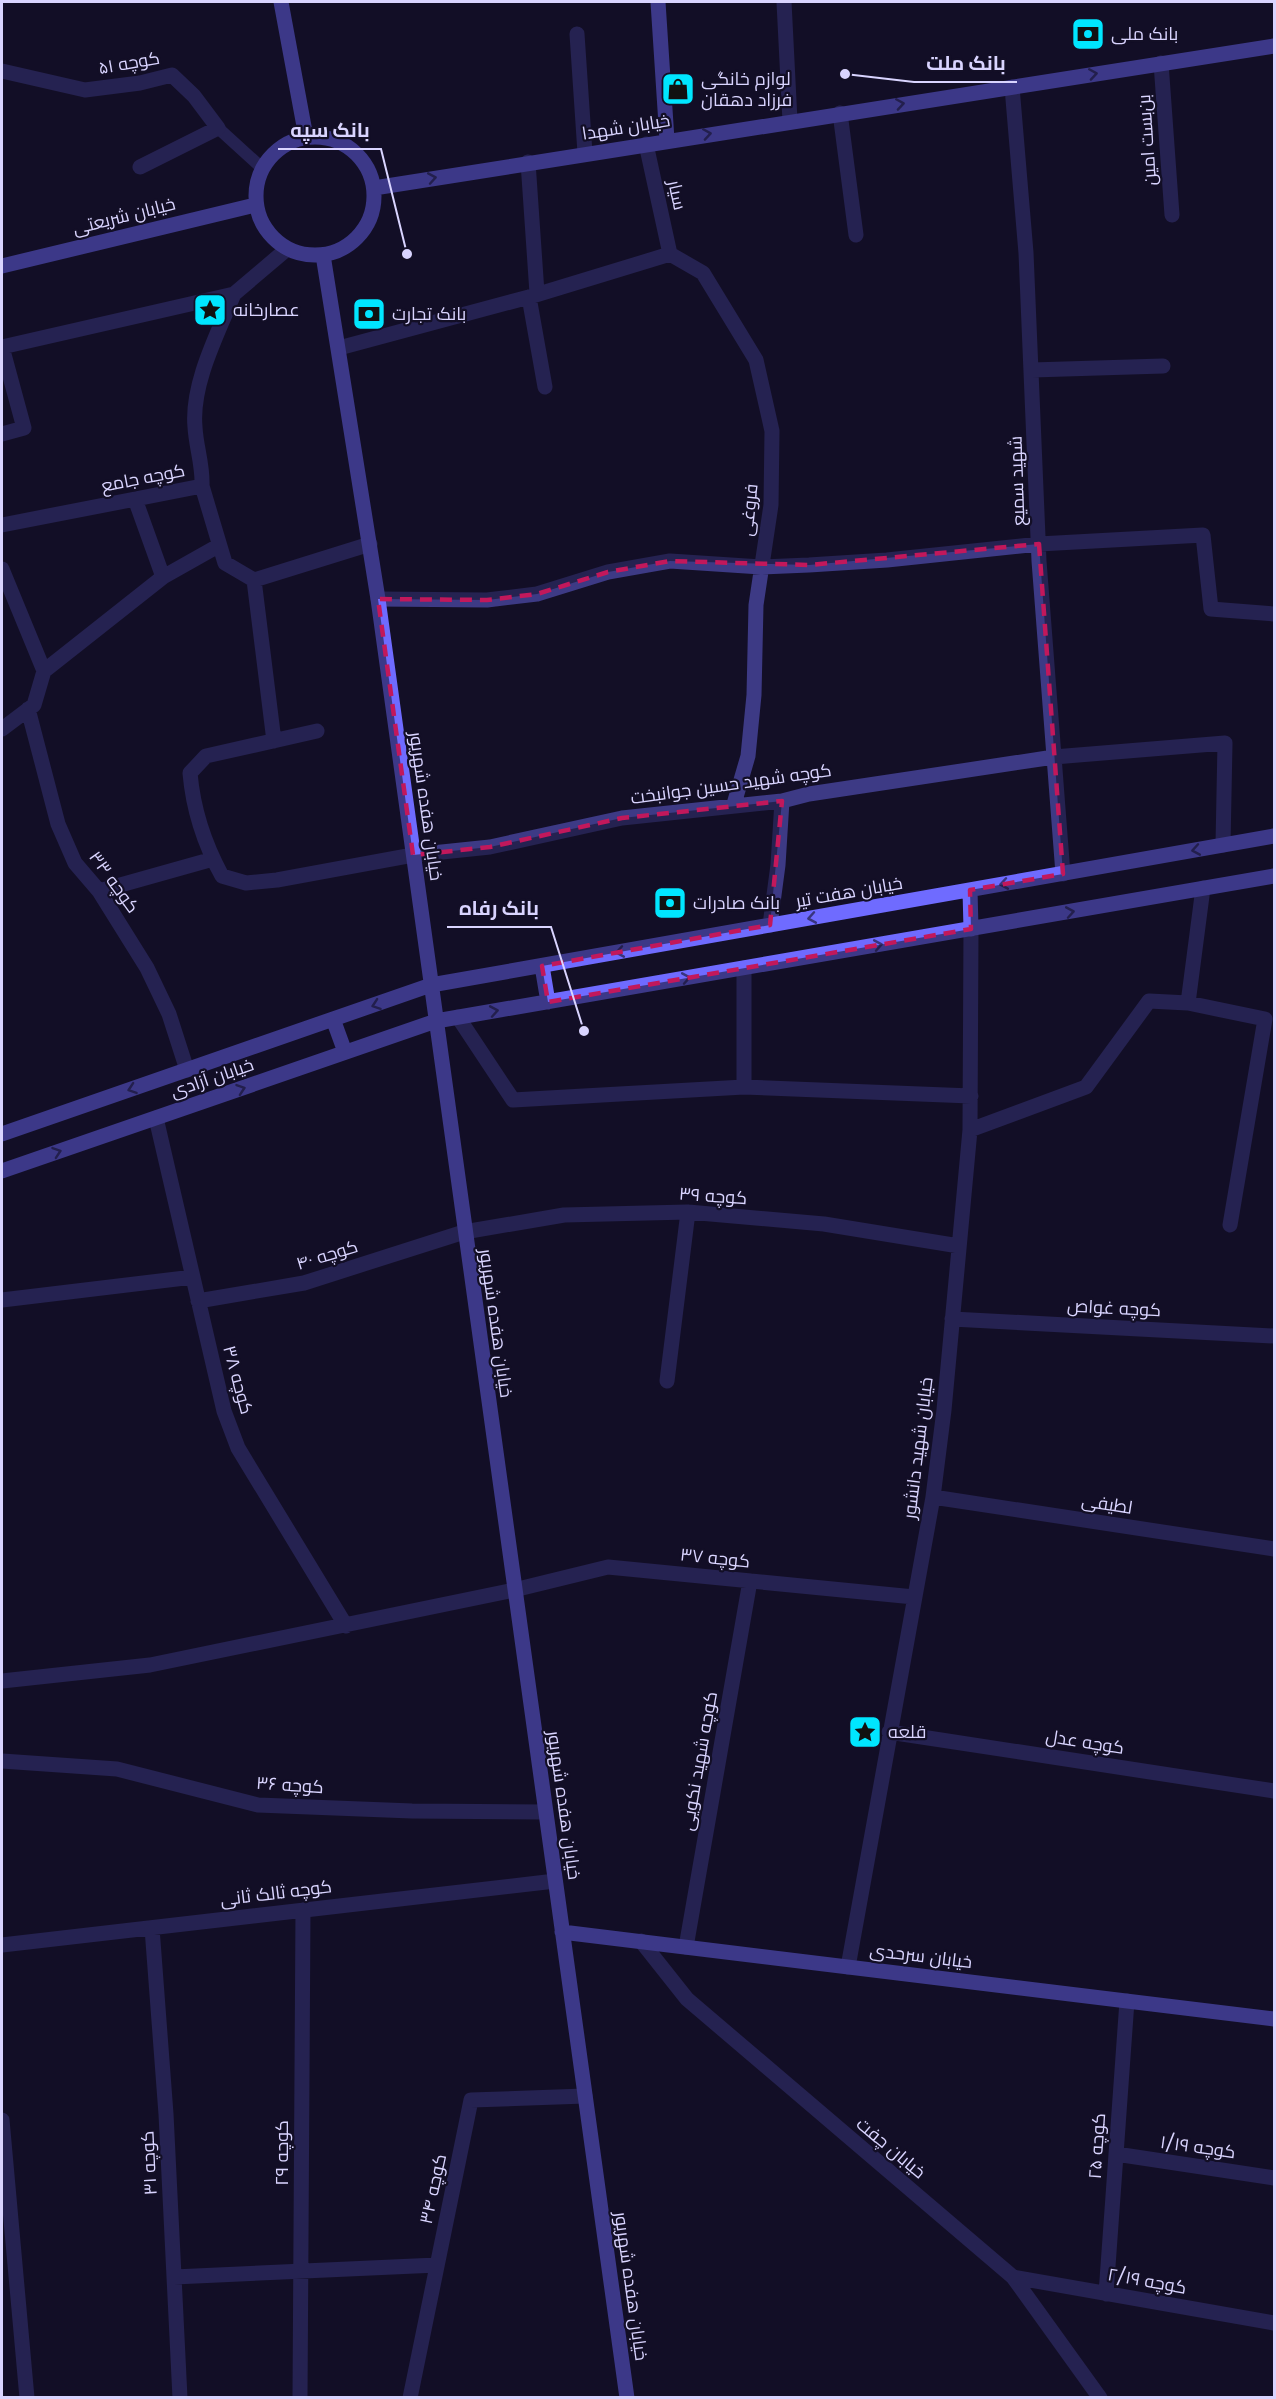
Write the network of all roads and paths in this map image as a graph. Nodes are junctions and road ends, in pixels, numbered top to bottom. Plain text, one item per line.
1 (281, 2) edge
2 (658, 2) edge
3 (784, 2) edge
4 (578, 34) dead end
5 (1275, 46) edge
6 (1161, 63) junction
7 (2, 71) edge
8 (1012, 87) junction
9 (840, 114) junction
10 (790, 121) junction
11 (218, 128) junction
12 (306, 137) junction
13 (667, 140) junction
14 (646, 144) junction
15 (585, 153) junction
16 (528, 162) junction
17 (140, 167) dead end
18 (262, 168) junction
19 (374, 188) junction
20 (255, 205) junction
21 (1172, 215) dead end
22 (856, 235) dead end
23 (287, 249) junction
24 (670, 254) junction
25 (323, 255) junction
26 (2, 266) edge
27 (234, 294) junction
28 (533, 295) junction
29 (2, 347) edge
30 (339, 348) junction
31 (1163, 366) dead end
32 (1032, 370) junction
33 (545, 387) dead end
34 (2, 435) edge
35 (202, 486) junction
36 (135, 499) junction
37 (2, 525) edge
38 (370, 544) junction
39 (1039, 544) junction
40 (218, 546) junction
41 (761, 567) junction
42 (2, 569) edge
43 (163, 577) junction
44 (254, 580) junction
45 (378, 599) junction
46 (1275, 614) edge
47 (44, 671) junction
48 (28, 709) junction
49 (2, 729) edge
50 (317, 731) dead end
51 (274, 741) junction
52 (1054, 757) junction
53 (782, 801) junction
54 (734, 804) junction
55 (1275, 836) edge
56 (1223, 845) junction
57 (413, 855) junction
58 (213, 859) junction
59 (1063, 874) junction
60 (1275, 876) edge
61 (1203, 888) junction
62 (970, 890) junction
63 (99, 891) junction
64 (770, 925) junction
65 (971, 929) junction
66 (542, 966) junction
67 (744, 968) junction
68 (431, 985) junction
69 (548, 1002) junction
70 (1188, 1003) junction
71 (458, 1017) junction
72 (333, 1019) junction
73 (436, 1021) junction
74 (345, 1053) junction
75 (187, 1070) junction
76 (744, 1087) junction
77 (971, 1096) junction
78 (156, 1118) junction
79 (970, 1130) junction
80 (2, 1134) edge
81 (2, 1171) edge
82 (688, 1212) junction
83 (1230, 1225) dead end
84 (464, 1232) junction
85 (959, 1246) junction
86 (193, 1277) junction
87 (2, 1300) edge
88 (198, 1301) junction
89 (952, 1319) junction
90 (1275, 1336) edge
91 (668, 1381) dead end
92 (933, 1497) junction
93 (1275, 1549) edge
94 (750, 1581) junction
95 (514, 1590) junction
96 (914, 1597) junction
97 (346, 1626) junction
98 (2, 1681) edge
99 (889, 1732) junction
100 (2, 1761) edge
101 (1275, 1791) edge
102 (545, 1812) junction
103 (555, 1881) junction
104 (303, 1910) junction
105 (152, 1928) junction
106 (562, 1932) junction
107 (641, 1941) junction
108 (2, 1945) edge
109 (686, 1947) junction
110 (848, 1967) junction
111 (1128, 2001) junction
112 (1275, 2019) edge
113 (585, 2096) junction
114 (2, 2120) edge
115 (1116, 2154) junction
116 (1275, 2178) edge
117 (437, 2265) junction
118 (301, 2271) junction
119 (174, 2277) junction
120 (1013, 2277) junction
121 (1106, 2294) junction
122 (1275, 2323) edge
123 (27, 2397) edge
124 (180, 2397) edge
125 (300, 2397) edge
126 (411, 2397) edge
127 (627, 2397) edge
128 (1100, 2397) edge

1 - 12 street
2 - 13 street
3 - 10 street
4 - 15 street
5 - 6 street, خیابان شهدا
8 -> 6 street, خیابان شهدا
6 - 21 street, بن‌بست امین
7 - 11 street, کوچه ۵۱
9 -> 8 street, خیابان شهدا
8 - 32 street, شهید سمیع
9 - 10 street, خیابان شهدا
9 - 22 street
13 -> 10 street, خیابان شهدا
11 - 17 street
11 - 18 lane, کوچه ۵۱
12 - 18 street
12 - 19 street
13 - 14 street, خیابان شهدا
14 - 15 street, خیابان شهدا
14 - 24 street, سیار
15 - 16 street, خیابان شهدا
19 -> 16 street, خیابان شهدا
16 - 28 street
18 - 20 street
19 - 25 street
20 - 23 street
20 - 26 street, خیابان شریعتی
23 - 25 street
23 - 27 street
24 - 28 street
24 - 41 street, فروغی
25 - 30 street, خیابان هفده شهریور
27 - 29 street
27 - 35 street, کوچه جامع
28 - 30 street
28 - 33 street
29 - 34 street
30 - 38 street, خیابان هفده شهریور
31 - 32 street
32 - 39 street, شهید سمیع
35 - 36 street, کوچه جامع
35 - 40 street
36 - 37 street, کوچه جامع
36 - 43 street
38 - 44 street
38 - 45 street, خیابان هفده شهریور
39 - 41 street
39 - 46 street
39 - 52 street, شهید سمیع
40 - 43 street
40 - 44 street
41 - 45 street
41 - 54 street, فروغی
42 - 47 street
43 - 47 street
44 - 51 street
45 - 57 street, خیابان هفده شهریور
47 - 48 street
48 - 49 street
48 - 63 street, کوچه ۳۳
50 - 51 street
51 - 58 street
52 - 53 street, کوچه شهید حسین جوانبخت
52 - 56 street, کوچه شهید حسین جوانبخت
52 - 59 street, شهید سمیع
53 - 54 street, کوچه شهید حسین جوانبخت
53 - 64 street
54 - 57 street, کوچه شهید حسین جوانبخت
55 - 56 street, خیابان هفت تیر
56 -> 59 street, خیابان هفت تیر
57 - 58 street, کوچه شهید حسین جوانبخت
57 - 68 street, خیابان هفده شهریور
58 - 63 street
59 -> 62 street, خیابان هفت تیر
60 - 61 street
65 -> 61 street
61 - 70 street
62 -> 64 street, خیابان هفت تیر
62 - 65 street
63 - 75 street, کوچه ۳۳
64 -> 66 street, خیابان هفت تیر
67 -> 65 street
65 - 77 street, خیابان شهید دانشور
66 - 68 street, خیابان هفت تیر
66 - 69 street
69 -> 67 street
67 - 76 street
68 -> 72 street, خیابان آزادی
68 - 73 street, خیابان هفده شهریور
71 -> 69 street
70 - 79 street
70 - 83 street
71 - 73 street
71 - 76 street
72 - 74 street
72 - 75 street, خیابان آزادی
73 - 74 street, خیابان آزادی
73 - 84 street, خیابان هفده شهریور
78 -> 74 street, خیابان آزادی
75 -> 80 street, خیابان آزادی
76 - 77 street
77 - 79 street, خیابان شهید دانشور
81 -> 78 street, خیابان آزادی
78 - 86 street, کوچه ۳۸
79 - 85 street, خیابان شهید دانشور
82 - 84 street, کوچه ۳۹
82 - 85 street, کوچه ۳۹
82 - 91 street
84 - 88 street, کوچه ۴۰
84 - 95 street, خیابان هفده شهریور
85 - 89 street, خیابان شهید دانشور
86 - 87 street
86 - 88 street, کوچه ۳۸
88 - 97 street, کوچه ۳۸
89 - 90 street, کوچه غواص
89 - 92 street, خیابان شهید دانشور
92 - 93 street, لطیفی
92 - 96 street, خیابان شهید دانشور
94 - 95 street, کوچه ۳۷
94 - 96 street, کوچه ۳۷
94 - 109 street, کوچه شهید نکویی
95 - 97 street
95 - 102 street, خیابان هفده شهریور
96 - 99 street, خیابان شهید دانشور
97 - 98 street
99 - 101 street, کوچه عدل
99 - 110 street, خیابان شهید دانشور
100 - 102 street, کوچه ۳۶
102 - 103 street, خیابان هفده شهریور
103 - 104 street, کوچه ثالک ثانی
103 - 106 street, خیابان هفده شهریور
104 - 105 street, کوچه ثالک ثانی
104 - 118 street, کوچه ۲۹
105 - 108 street, کوچه ثالک ثانی
105 - 119 street, کوچه ۳۱
106 - 107 street, خیابان سرحدی
106 - 113 street, خیابان هفده شهریور
107 - 109 street, خیابان سرحدی
107 - 120 street, خیابان چفت
109 - 110 street, خیابان سرحدی
110 - 111 street, خیابان سرحدی
111 - 112 street, خیابان سرحدی
111 - 115 street, کوچه ۲۵
113 - 117 street, کوچه ۳۴
113 - 127 street, خیابان هفده شهریور
114 - 123 street
115 - 116 street, کوچه ۱/۱۹
115 - 121 street, کوچه ۲۵
117 - 118 street
117 - 126 street, کوچه ۳۴
118 - 119 street
118 - 125 street, کوچه ۲۹
119 - 124 street, کوچه ۳۱
120 - 121 street, کوچه ۲/۱۹
120 - 128 street, خیابان چفت
121 - 122 street, کوچه ۲/۱۹

